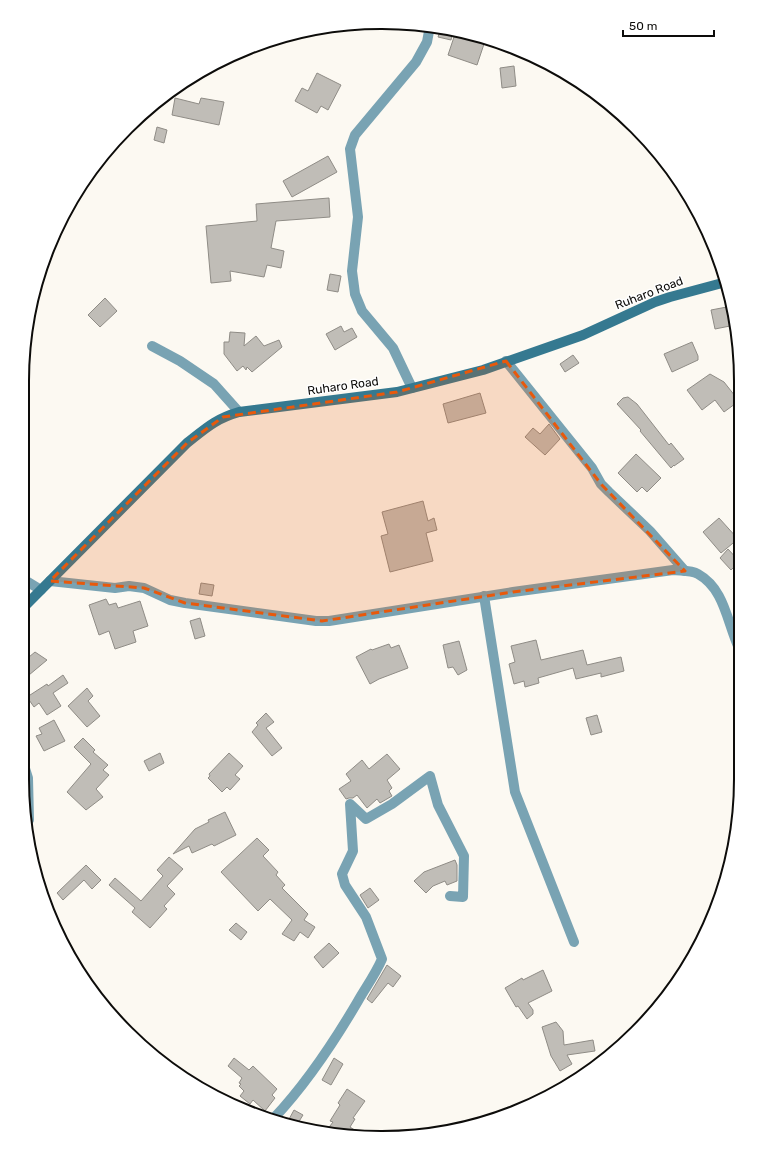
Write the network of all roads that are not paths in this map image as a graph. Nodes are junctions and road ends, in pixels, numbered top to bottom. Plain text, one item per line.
1 (429, 32) edge
2 (720, 284) edge
3 (152, 346) dead end
4 (506, 361) junction
5 (412, 388) junction
6 (239, 412) junction
7 (685, 571) junction
8 (50, 581) junction
9 (29, 583) edge
10 (41, 590) junction
11 (484, 596) junction
12 (29, 602) edge
13 (734, 633) edge
14 (450, 896) dead end
15 (574, 942) dead end
16 (277, 1115) edge

1 - 5 street
2 - 4 street, Ruharo Road
3 - 6 street
4 - 5 street, Ruharo Road
4 - 7 street
5 - 6 street, Ruharo Road
6 - 8 street, Ruharo Road
7 - 11 street
7 - 13 street
8 - 10 street, Ruharo Road
8 - 11 street
9 - 10 street
10 - 12 street, Ruharo Road
11 - 15 street
14 - 16 street

